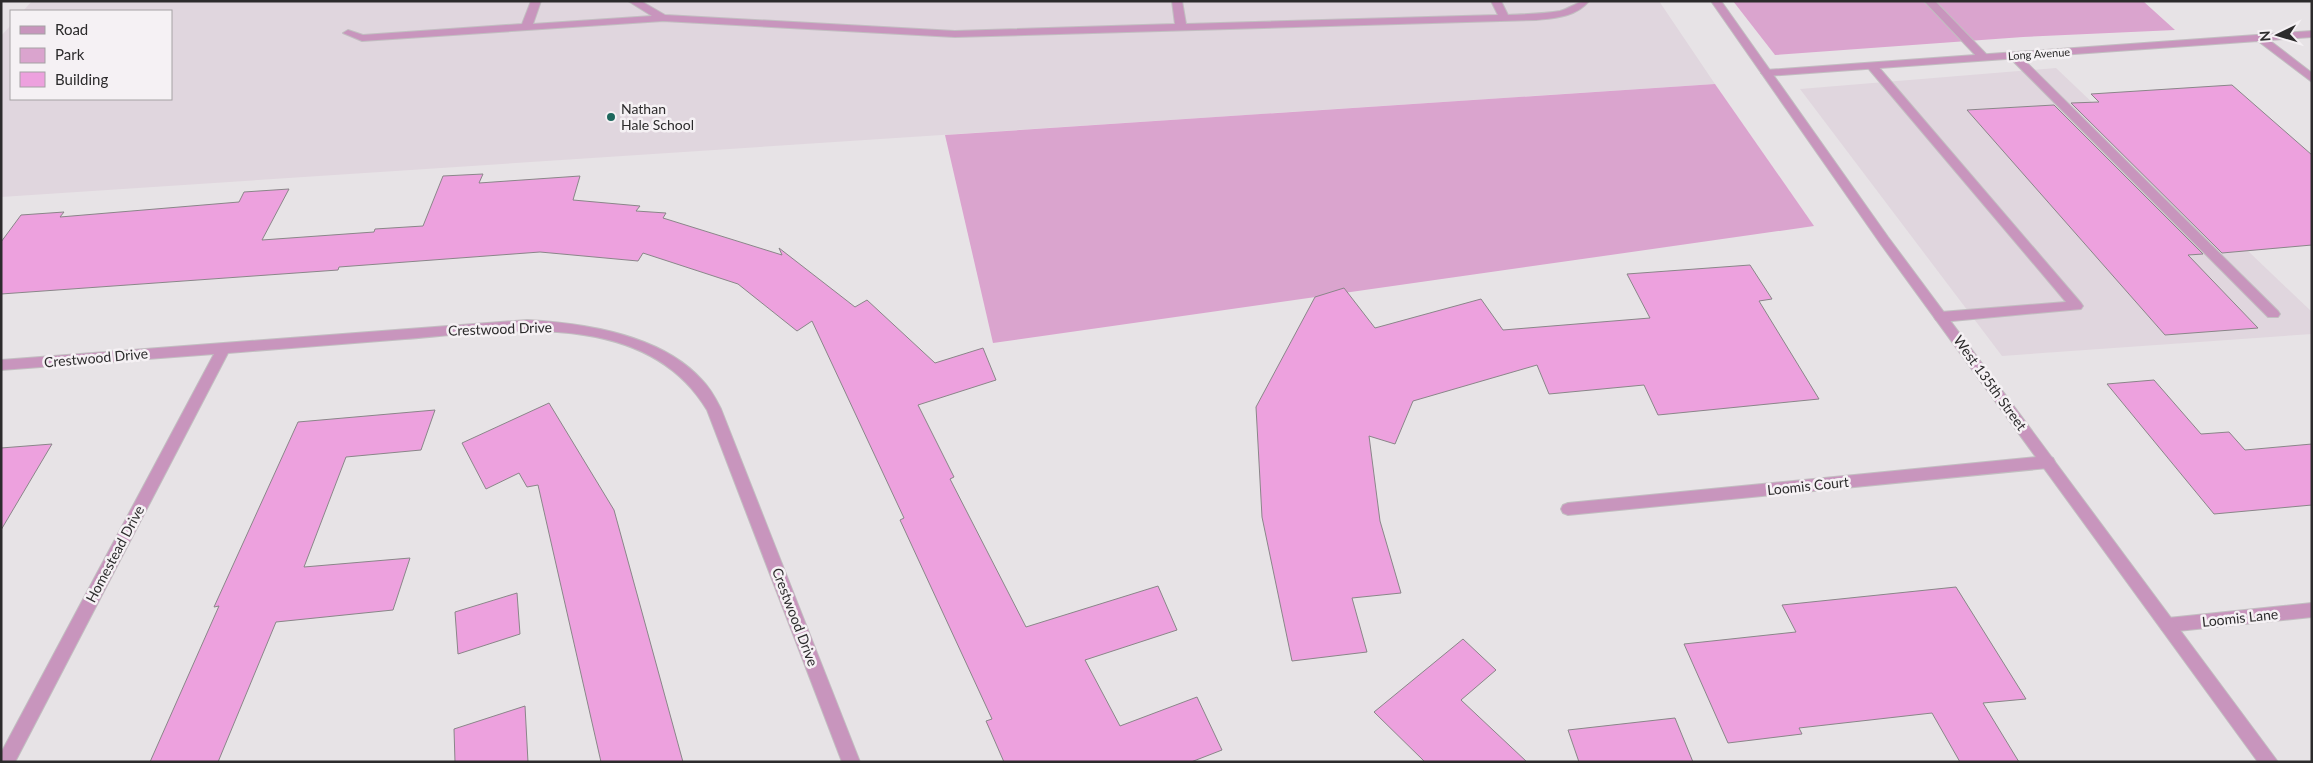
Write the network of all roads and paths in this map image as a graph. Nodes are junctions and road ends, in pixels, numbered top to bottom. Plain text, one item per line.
1 (536, 1) edge
2 (633, 1) edge
3 (1177, 1) edge
4 (1496, 1) edge
5 (1584, 1) edge
6 (1716, 1) edge
7 (1929, 1) edge
8 (664, 18) junction
9 (1505, 18) junction
10 (526, 28) junction
11 (1181, 28) junction
12 (348, 33) dead end
13 (2312, 34) edge
14 (2259, 37) junction
15 (2014, 56) junction
16 (1984, 58) junction
17 (1872, 66) junction
18 (1766, 73) junction
19 (2312, 79) edge
20 (2273, 314) dead end
21 (1941, 317) junction
22 (224, 347) junction
23 (1, 365) edge
24 (2048, 462) junction
25 (1568, 509) dead end
26 (2312, 610) edge
27 (2168, 625) junction
28 (6, 762) edge
29 (851, 762) edge
30 (2269, 762) edge

1 - 10 street
2 - 8 street
3 - 11 street
4 - 9 street
5 - 9 street
6 - 18 street, West 135th Street
7 - 16 street
8 - 10 street
8 - 11 street
9 - 11 street
10 - 12 street
13 - 14 street, Long Avenue
14 - 15 street, Long Avenue
14 - 19 street
15 - 16 street, Long Avenue
15 - 20 lane
16 - 17 street, Long Avenue
17 - 18 street, Long Avenue
17 - 21 street
18 - 21 street, West 135th Street
21 - 24 street, West 135th Street
22 - 23 street, Crestwood Drive
22 - 28 street, Homestead Drive
22 - 29 street, Crestwood Drive
24 - 25 street, Loomis Court
24 - 27 street, West 135th Street
26 - 27 street, Loomis Lane
27 - 30 street, West 135th Street

